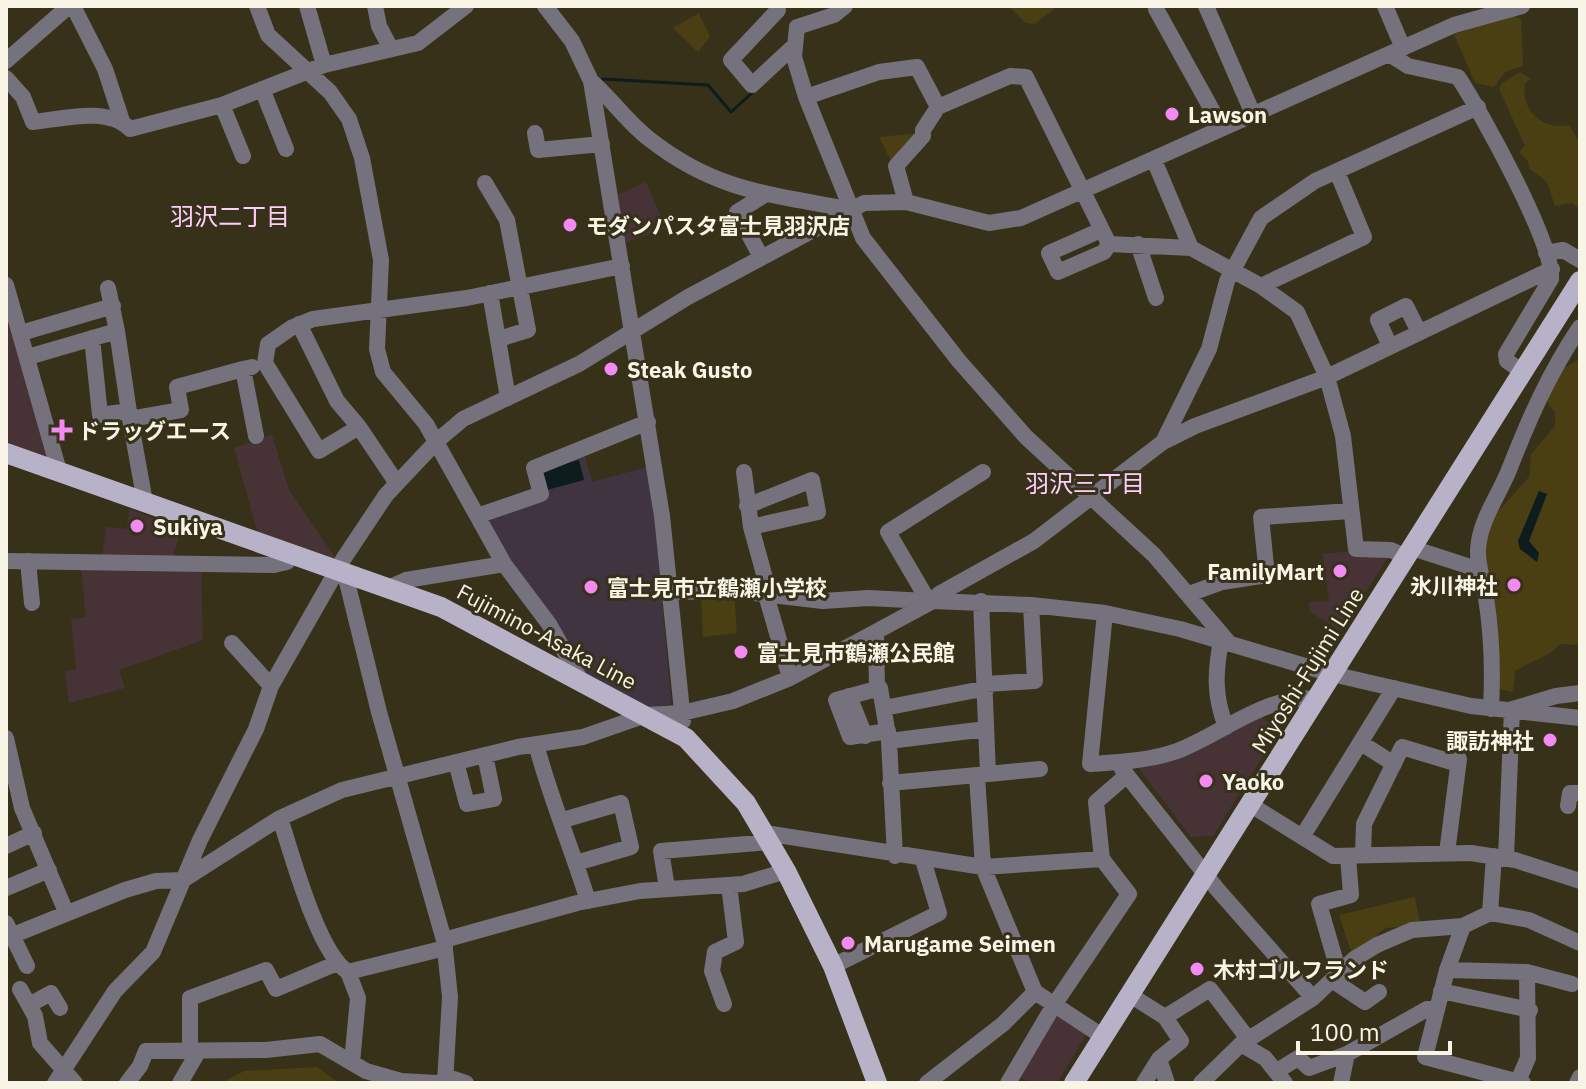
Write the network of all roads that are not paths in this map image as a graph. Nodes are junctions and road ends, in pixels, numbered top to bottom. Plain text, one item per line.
1 (257, 6) edge
2 (307, 6) edge
3 (375, 6) edge
4 (466, 6) edge
5 (545, 6) edge
6 (845, 6) edge
7 (1206, 6) edge
8 (1385, 6) edge
9 (1522, 6) edge
10 (62, 8) edge
11 (774, 8) edge
12 (1156, 9) dead end
13 (797, 27) junction
14 (795, 45) junction
15 (391, 49) junction
16 (1396, 51) junction
17 (6, 61) edge
18 (316, 68) junction
19 (6, 78) edge
20 (591, 81) junction
21 (262, 89) junction
22 (806, 97) junction
23 (222, 105) junction
24 (938, 107) junction
25 (1478, 107) junction
26 (1253, 114) junction
27 (122, 121) junction
28 (1222, 128) junction
29 (535, 133) dead end
30 (602, 144) junction
31 (286, 149) dead end
32 (243, 156) dead end
33 (1154, 160) junction
34 (1337, 172) junction
35 (485, 183) dead end
36 (1082, 192) junction
37 (763, 196) junction
38 (906, 202) junction
39 (848, 210) junction
40 (1138, 244) junction
41 (1191, 248) junction
42 (761, 257) junction
43 (1576, 257) edge
44 (1549, 261) junction
45 (622, 266) junction
46 (1232, 270) junction
47 (1580, 281) edge
48 (6, 285) edge
49 (1261, 286) junction
50 (521, 287) junction
51 (108, 288) dead end
52 (490, 293) junction
53 (1156, 298) dead end
54 (113, 306) junction
55 (379, 308) junction
56 (299, 324) junction
57 (1580, 327) edge
58 (117, 331) junction
59 (634, 331) junction
60 (1419, 332) junction
61 (21, 333) junction
62 (92, 338) junction
63 (499, 339) junction
64 (1390, 346) junction
65 (28, 357) junction
66 (265, 363) junction
67 (243, 369) junction
68 (1523, 372) junction
69 (1327, 377) junction
70 (508, 398) junction
71 (130, 415) junction
72 (648, 422) junction
73 (359, 427) junction
74 (256, 436) dead end
75 (437, 441) junction
76 (1163, 442) junction
77 (6, 453) edge
78 (59, 471) junction
79 (744, 472) dead end
80 (983, 472) dead end
81 (396, 482) junction
82 (1091, 498) junction
83 (145, 502) junction
84 (747, 506) junction
85 (1351, 511) junction
86 (477, 516) junction
87 (751, 527) junction
88 (1409, 553) junction
89 (294, 554) junction
90 (6, 561) edge
91 (28, 561) junction
92 (504, 564) junction
93 (339, 569) junction
94 (1480, 570) junction
95 (390, 587) junction
96 (671, 592) junction
97 (1189, 594) junction
98 (768, 595) junction
99 (931, 601) junction
100 (981, 601) junction
101 (32, 603) dead end
102 (1031, 605) junction
103 (1105, 613) junction
104 (876, 633) junction
105 (232, 643) dead end
106 (1226, 643) junction
107 (1332, 674) junction
108 (790, 678) junction
109 (580, 679) junction
110 (271, 686) junction
111 (987, 686) junction
112 (877, 688) junction
113 (1394, 688) junction
114 (1580, 693) edge
115 (1316, 699) junction
116 (884, 708) junction
117 (1491, 709) junction
118 (1512, 709) junction
119 (682, 713) junction
120 (646, 715) junction
121 (1580, 718) edge
122 (1226, 727) junction
123 (986, 729) junction
124 (889, 736) junction
125 (6, 738) edge
126 (686, 738) junction
127 (1361, 743) junction
128 (536, 744) junction
129 (485, 755) junction
130 (456, 762) junction
131 (1394, 764) junction
132 (1040, 769) dead end
133 (1122, 769) junction
134 (982, 775) junction
135 (399, 777) junction
136 (890, 783) junction
137 (1580, 793) edge
138 (1251, 805) junction
139 (1568, 806) dead end
140 (22, 808) junction
141 (6, 815) edge
142 (280, 818) junction
143 (563, 820) junction
144 (34, 833) junction
145 (767, 837) junction
146 (1302, 837) junction
147 (6, 846) edge
148 (1447, 853) junction
149 (895, 856) junction
150 (1356, 856) junction
151 (1500, 857) junction
152 (1102, 859) junction
153 (923, 860) junction
154 (576, 863) junction
155 (983, 867) junction
156 (49, 870) junction
157 (786, 871) junction
158 (1205, 875) junction
159 (183, 880) junction
160 (1580, 881) edge
161 (729, 885) junction
162 (6, 888) edge
163 (667, 888) junction
164 (588, 901) junction
165 (66, 912) junction
166 (1490, 913) junction
167 (1463, 926) junction
168 (8, 932) edge
169 (1580, 943) edge
170 (445, 944) junction
171 (27, 966) dead end
172 (833, 966) junction
173 (342, 968) junction
174 (1447, 970) junction
175 (1527, 972) junction
176 (1336, 977) junction
177 (1572, 984) dead end
178 (20, 989) dead end
179 (1035, 992) junction
180 (1379, 992) dead end
181 (1130, 995) junction
182 (1313, 998) junction
183 (1439, 999) junction
184 (724, 1004) dead end
185 (29, 1005) junction
186 (1054, 1005) junction
187 (60, 1008) dead end
188 (1530, 1010) junction
189 (1165, 1017) junction
190 (1102, 1036) junction
191 (1245, 1042) junction
192 (194, 1052) junction
193 (1347, 1054) junction
194 (1159, 1059) junction
195 (352, 1063) junction
196 (1281, 1077) edge
197 (1580, 1077) edge
198 (64, 1079) edge
199 (442, 1081) edge
200 (1521, 1082) edge
201 (127, 1083) edge
202 (180, 1083) edge
203 (466, 1083) edge
204 (877, 1083) edge
205 (927, 1083) edge
206 (1008, 1083) edge
207 (1074, 1083) edge
208 (1144, 1083) edge
209 (1167, 1083) edge
210 (1201, 1083) edge
211 (1341, 1083) edge
212 (1577, 1083) edge

1 - 18 street
2 - 18 street
3 - 15 street
4 - 15 street
5 - 20 street
6 - 13 street
7 - 26 street
8 - 16 street
9 - 16 street
10 - 17 street
10 - 27 street
11 - 13 street
11 - 14 street
12 - 28 street
13 - 14 street
14 - 22 street
15 - 18 street
16 - 25 street
16 - 26 street
18 - 21 street
18 - 55 street
19 - 27 street
20 - 30 street
20 - 37 street
21 - 23 street
21 - 31 street
22 - 24 street
22 - 39 street
23 - 27 street
23 - 32 street
24 - 36 street
24 - 38 street
25 - 34 street
25 - 44 street
26 - 28 street
28 - 33 street
29 - 30 street
30 - 45 street
33 - 36 street
33 - 41 street
34 - 46 street
34 - 49 street
35 - 50 street
36 - 38 street
36 - 40 street
37 - 39 street
37 - 42 street
38 - 39 street
39 - 42 street
39 - 82 street
40 - 41 street
40 - 53 street
41 - 46 street
42 - 59 street
43 - 44 street
44 - 60 street
44 - 68 street
45 - 50 street
45 - 59 street
46 - 49 street
46 - 76 street
47 - 68 main road, Miyoshi-Fujimi Line
48 - 61 street
49 - 69 street
50 - 52 street
50 - 63 street
51 - 54 street
52 - 55 street
52 - 63 street
54 - 58 street
54 - 61 street
55 - 56 street
55 - 75 street
56 - 66 street
56 - 73 street
57 - 94 street
58 - 62 street
58 - 71 street
59 - 70 street
59 - 72 street
60 - 64 street
60 - 64 street
61 - 65 street
62 - 65 street
62 - 71 street
63 - 70 street
64 - 69 street
65 - 78 street
66 - 67 street
66 - 73 street
67 - 71 street
67 - 74 street
68 - 88 main road, Miyoshi-Fujimi Line
69 - 76 street
69 - 85 street
70 - 75 street
71 - 83 street
72 - 86 street
72 - 96 street
73 - 81 street
75 - 81 street
75 - 86 street
76 - 82 street
77 - 78 main road, Fujimino-Asaka Line
78 - 83 main road, Fujimino-Asaka Line
79 - 84 street
80 - 99 street
81 - 93 street
82 - 97 street
82 - 99 street
83 - 89 main road, Fujimino-Asaka Line
84 - 87 street
84 - 87 street
85 - 88 street
85 - 97 street
86 - 92 street
87 - 98 street
88 - 94 street
88 - 107 main road, Miyoshi-Fujimi Line
89 - 91 street
89 - 93 main road, Fujimino-Asaka Line
90 - 91 street
91 - 101 street
92 - 95 street
92 - 109 street
93 - 95 main road, Fujimino-Asaka Line
93 - 110 street
93 - 135 street
94 - 117 street
95 - 109 main road, Fujimino-Asaka Line
96 - 98 street
96 - 119 street
97 - 106 street
98 - 99 street
98 - 108 street
99 - 100 street
99 - 104 street
100 - 102 street
100 - 111 street
102 - 103 street
102 - 111 street
103 - 106 street
103 - 133 street
104 - 108 street
104 - 112 street
105 - 110 street
106 - 107 street
106 - 122 street
107 - 113 street
107 - 115 main road, Miyoshi-Fujimi Line
108 - 119 street
109 - 120 main road, Fujimino-Asaka Line
110 - 159 street
111 - 116 street
111 - 123 street
112 - 116 street
112 - 124 street
113 - 117 street
113 - 127 street
114 - 118 street
115 - 122 street
115 - 138 main road, Miyoshi-Fujimi Line
116 - 124 street
117 - 118 street
118 - 121 street
118 - 151 street
119 - 120 street
119 - 126 street
120 - 126 main road, Fujimino-Asaka Line
120 - 128 street
122 - 133 street
123 - 124 street
123 - 134 street
124 - 136 street
125 - 140 street
126 - 145 main road, Fujimino-Asaka Line
127 - 131 street
127 - 146 street
128 - 129 street
128 - 143 street
129 - 130 street
129 - 130 street
130 - 135 street
131 - 148 street
131 - 150 street
132 - 134 street
133 - 152 street
133 - 158 street
134 - 136 street
134 - 155 street
135 - 142 street
135 - 170 street
136 - 149 street
137 - 139 street
138 - 146 street
138 - 158 main road, Miyoshi-Fujimi Line
140 - 141 street
140 - 144 street
142 - 159 street
142 - 173 street
143 - 154 street
143 - 154 street
144 - 147 street
144 - 156 street
145 - 149 street
145 - 157 main road, Fujimino-Asaka Line
145 - 163 street
146 - 150 street
148 - 150 street
148 - 151 street
149 - 153 street
150 - 176 street
151 - 160 street
151 - 166 street
152 - 155 street
152 - 186 street
153 - 155 street
153 - 172 street
154 - 164 street
155 - 179 street
156 - 162 street
156 - 165 street
157 - 161 street
157 - 172 main road, Fujimino-Asaka Line
158 - 181 main road, Miyoshi-Fujimi Line
158 - 182 street
159 - 165 street
159 - 198 street
161 - 163 street
161 - 184 street
163 - 164 street
164 - 170 street
165 - 168 street
166 - 167 street
166 - 169 street
167 - 174 street
167 - 176 street
168 - 171 street
170 - 173 street
170 - 199 street
172 - 204 main road, Fujimino-Asaka Line
173 - 192 street
173 - 195 street
174 - 175 street
174 - 183 street
175 - 177 street
175 - 188 street
176 - 180 street
176 - 182 street
178 - 185 street
179 - 186 street
179 - 205 street
181 - 189 street
181 - 190 main road, Miyoshi-Fujimi Line
182 - 191 street
183 - 188 street
183 - 193 street
183 - 200 street
185 - 187 street
185 - 198 street
186 - 190 street
186 - 206 street
188 - 200 street
189 - 191 street
189 - 194 street
190 - 207 main road, Miyoshi-Fujimi Line
191 - 196 street
191 - 210 street
192 - 195 street
192 - 201 street
192 - 202 street
193 - 196 street
193 - 211 street
194 - 208 street
194 - 209 street
195 - 199 street
197 - 212 street
199 - 203 street

